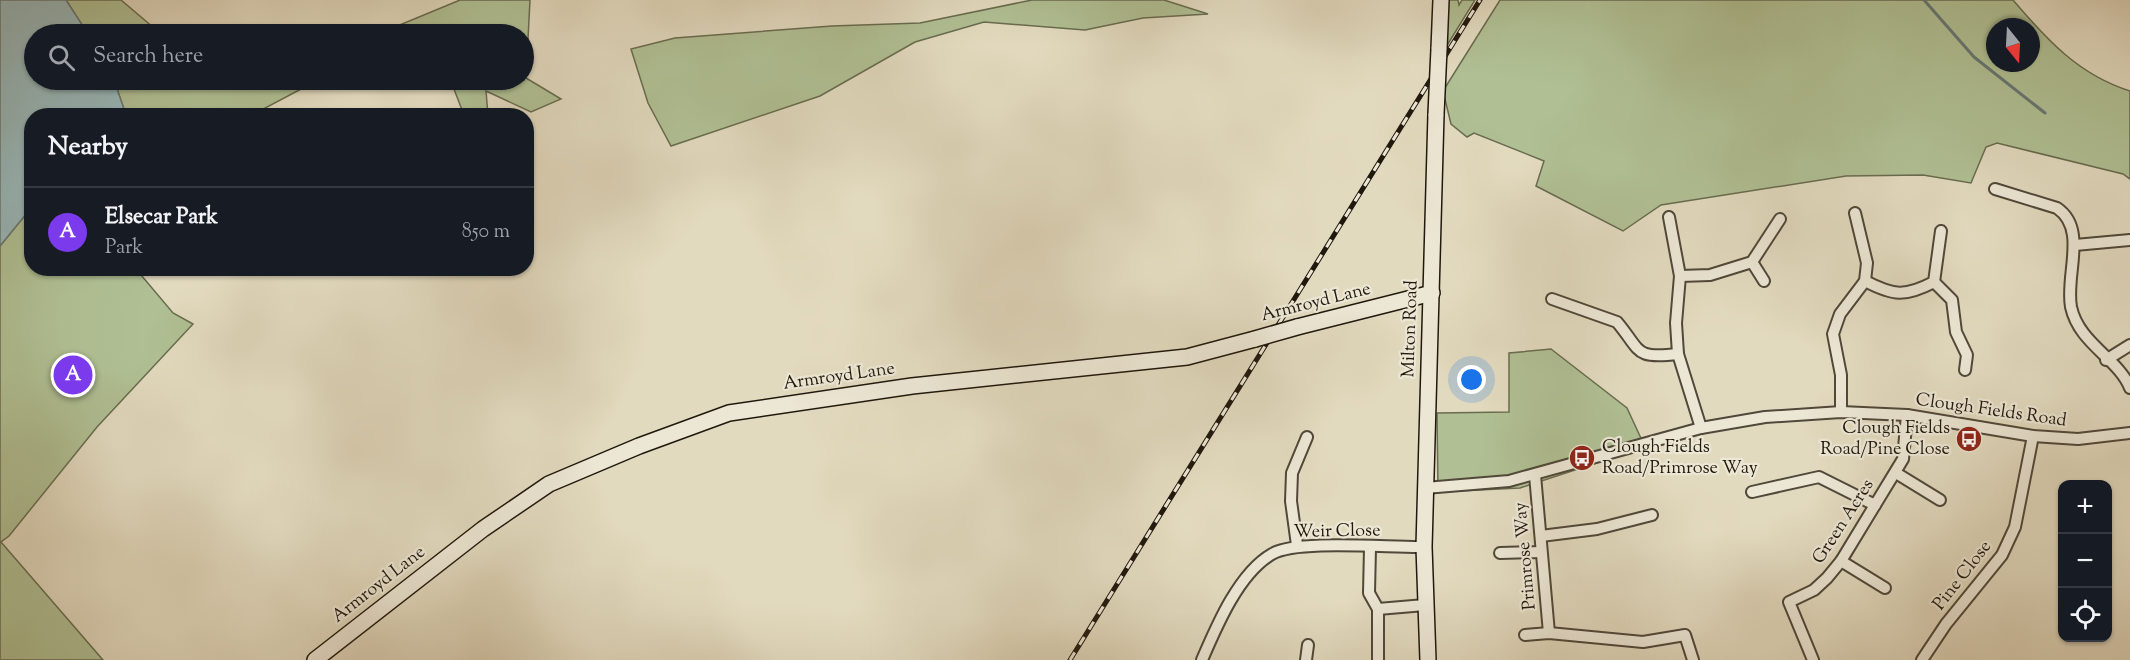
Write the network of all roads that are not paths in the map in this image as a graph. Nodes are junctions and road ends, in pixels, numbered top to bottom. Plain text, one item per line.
1 (1441, 0) edge
2 (1995, 189) dead end
3 (1855, 213) dead end
4 (1669, 217) dead end
5 (1780, 219) dead end
6 (1941, 231) dead end
7 (2130, 240) edge
8 (2075, 245) junction
9 (1752, 262) junction
10 (1680, 276) junction
11 (1764, 281) dead end
12 (1865, 281) junction
13 (1934, 282) junction
14 (1432, 293) junction
15 (1552, 299) dead end
16 (2130, 345) edge
17 (1678, 354) junction
18 (2106, 360) junction
19 (1965, 370) dead end
20 (2130, 388) edge
21 (1841, 412) junction
22 (1907, 416) junction
23 (1701, 428) junction
24 (2130, 434) edge
25 (1307, 436) dead end
26 (2033, 436) junction
27 (1896, 473) junction
28 (1535, 475) junction
29 (1425, 488) junction
30 (1752, 492) dead end
31 (1940, 500) dead end
32 (1875, 505) junction
33 (1652, 515) dead end
34 (1541, 536) junction
35 (1297, 545) junction
36 (1370, 548) junction
37 (1424, 548) junction
38 (1541, 552) junction
39 (1500, 553) dead end
40 (1841, 561) junction
41 (1885, 588) dead end
42 (1425, 605) junction
43 (1378, 609) junction
44 (1549, 633) junction
45 (1525, 635) dead end
46 (1308, 645) dead end
47 (315, 660) edge
48 (1202, 660) edge
49 (1306, 660) edge
50 (1378, 660) edge
51 (1428, 660) edge
52 (1693, 660) edge
53 (1813, 660) edge
54 (1922, 660) edge

1 - 14 street, Milton Road, bridge
2 - 8 street
3 - 12 street
4 - 10 street
5 - 9 street
6 - 13 street
7 - 8 street
8 - 18 street
9 - 10 street
9 - 11 street
10 - 17 street
12 - 13 street
12 - 21 street
13 - 19 street
14 - 29 street, Milton Road
14 - 47 street, Armroyd Lane, bridge
15 - 17 street
16 - 18 street
17 - 23 street
18 - 20 street
21 - 22 street, Clough Fields Road
21 - 23 street, Clough Fields Road
22 - 26 street, Clough Fields Road
22 - 27 street, Green Acres
23 - 28 street, Clough Fields Road
24 - 26 street, Clough Fields Road
25 - 35 street
26 - 54 street, Pine Close
27 - 31 street
27 - 32 street, Green Acres
28 - 29 street, Clough Fields Road
28 - 34 street, Primrose Way
29 - 37 street, Milton Road
30 - 32 street
32 - 40 street, Green Acres
33 - 34 street
34 - 38 street, Primrose Way
35 - 36 street, Weir Close
35 - 48 street, Weir Close
36 - 37 street, Weir Close
36 - 43 street
37 - 42 street, Milton Road
38 - 39 street
38 - 44 street, Primrose Way
40 - 41 street
40 - 53 street, Green Acres
42 - 43 street
42 - 51 street, Milton Road
43 - 50 street
44 - 45 street, Primrose Way
44 - 52 street, Primrose Way
46 - 49 street

